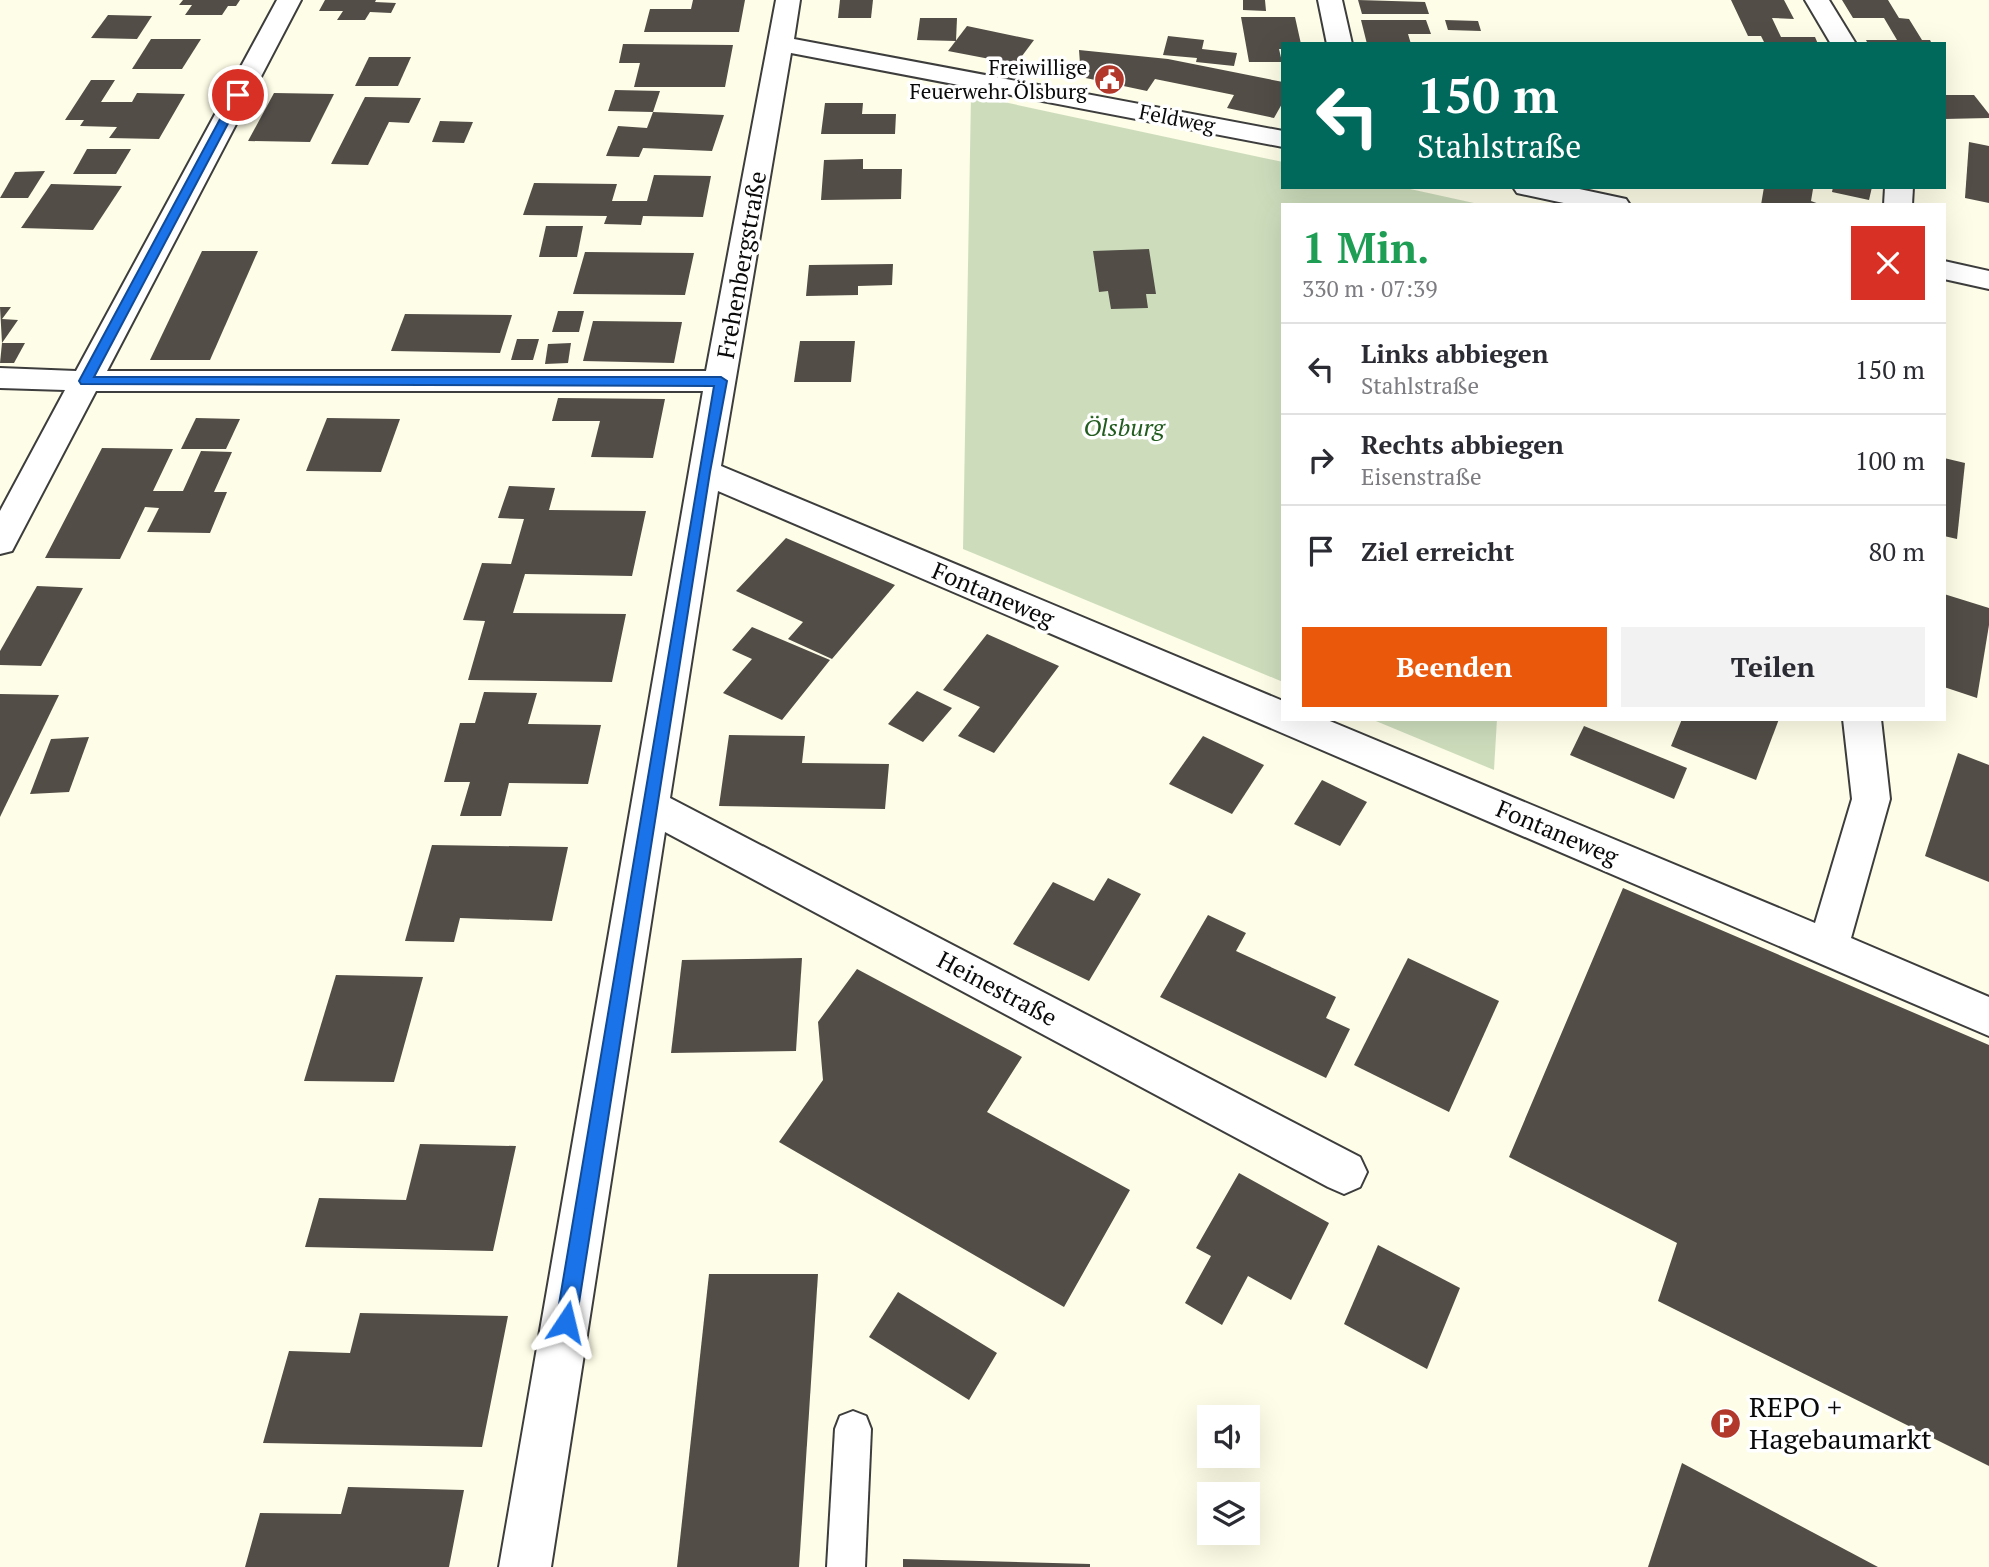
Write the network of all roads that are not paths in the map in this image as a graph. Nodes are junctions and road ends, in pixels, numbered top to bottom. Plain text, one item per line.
1 (289, 0) edge
2 (788, 0) edge
3 (1330, 0) edge
4 (1817, 0) edge
5 (1340, 42) edge
6 (1843, 42) edge
7 (781, 44) junction
8 (1281, 139) edge
9 (1537, 189) edge
10 (1606, 203) edge
11 (1946, 270) edge
12 (1989, 279) edge
13 (0, 378) edge
14 (86, 381) junction
15 (721, 381) junction
16 (704, 472) junction
17 (0, 542) edge
18 (1281, 716) edge
19 (1292, 721) edge
20 (1862, 721) edge
21 (651, 806) junction
22 (1828, 947) junction
23 (1989, 1017) edge
24 (1344, 1172) dead end
25 (853, 1429) dead end
26 (525, 1567) edge
27 (846, 1567) edge

1 - 14 street
2 - 7 street, Frehenbergstraße
3 - 5 street
4 - 6 street
7 - 8 street, Feldweg
7 - 15 street, Frehenbergstraße
9 - 10 street
11 - 12 street
13 - 14 street
14 - 15 street
14 - 17 street
15 - 16 street, Frehenbergstraße
16 - 18 street, Fontaneweg
16 - 21 street, Frehenbergstraße
19 - 22 street, Fontaneweg
20 - 22 street
21 - 24 street, Heinestraße
21 - 26 street, Frehenbergstraße
22 - 23 street, Fontaneweg
25 - 27 lane

